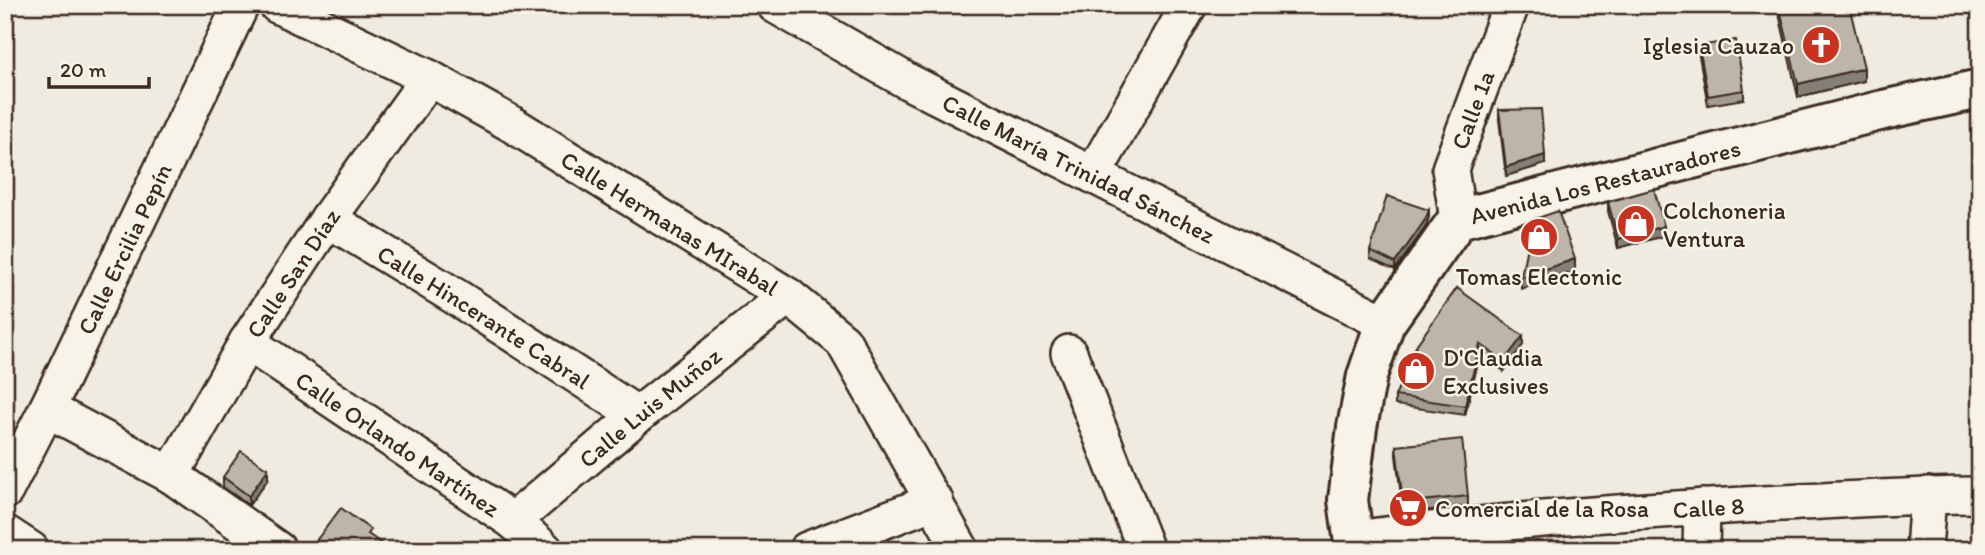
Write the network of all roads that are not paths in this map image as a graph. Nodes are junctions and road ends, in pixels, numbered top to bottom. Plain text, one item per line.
1 (241, 5) edge
2 (277, 5) edge
3 (775, 5) edge
4 (1189, 5) edge
5 (1511, 5) edge
6 (429, 78) junction
7 (1980, 89) edge
8 (1093, 175) junction
9 (328, 219) junction
10 (1458, 219) junction
11 (788, 296) junction
12 (1385, 323) junction
13 (247, 342) junction
14 (1069, 353) dead end
15 (47, 409) junction
16 (638, 415) junction
17 (171, 475) junction
18 (5, 491) edge
19 (1928, 495) junction
20 (1980, 495) edge
21 (935, 502) junction
22 (1702, 507) junction
23 (513, 522) junction
24 (5, 533) edge
25 (1354, 545) edge
26 (31, 550) edge
27 (278, 550) edge
28 (545, 550) edge
29 (807, 550) edge
30 (961, 550) edge
31 (1146, 550) edge
32 (1700, 550) edge
33 (1924, 550) edge

1 - 15 street, Calle Ercilia Pepín
2 - 6 street, Calle Hermanas MIrabal
3 - 8 street, Calle María Trinidad Sánchez
4 - 8 street
5 - 10 street, Calle 1a
6 - 9 street, Calle San Díaz
6 - 11 street, Calle Hermanas MIrabal
7 - 10 street, Avenida Los Restauradores
8 - 12 street, Calle María Trinidad Sánchez
9 - 13 street, Calle San Díaz
9 - 16 street, Calle Hincerante Cabral
10 - 12 street, Avenida Los Restauradores
11 - 16 street, Calle Luis Muñoz
11 - 21 street, Calle Hermanas MIrabal
12 - 25 street, Avenida Los Restauradores
13 - 17 street, Calle San Díaz
13 - 23 street, Calle Orlando Martínez
14 - 31 street
15 - 17 street
15 - 18 street, Calle Ercilia Pepín
16 - 23 street, Calle Luis Muñoz
17 - 27 street
19 - 20 street, Calle 8
19 - 22 street, Calle 8
19 - 33 street
21 - 29 street
21 - 30 street, Calle Hermanas MIrabal
22 - 25 street, Calle 8
22 - 32 street
23 - 28 street, Calle Orlando Martínez
24 - 26 street

